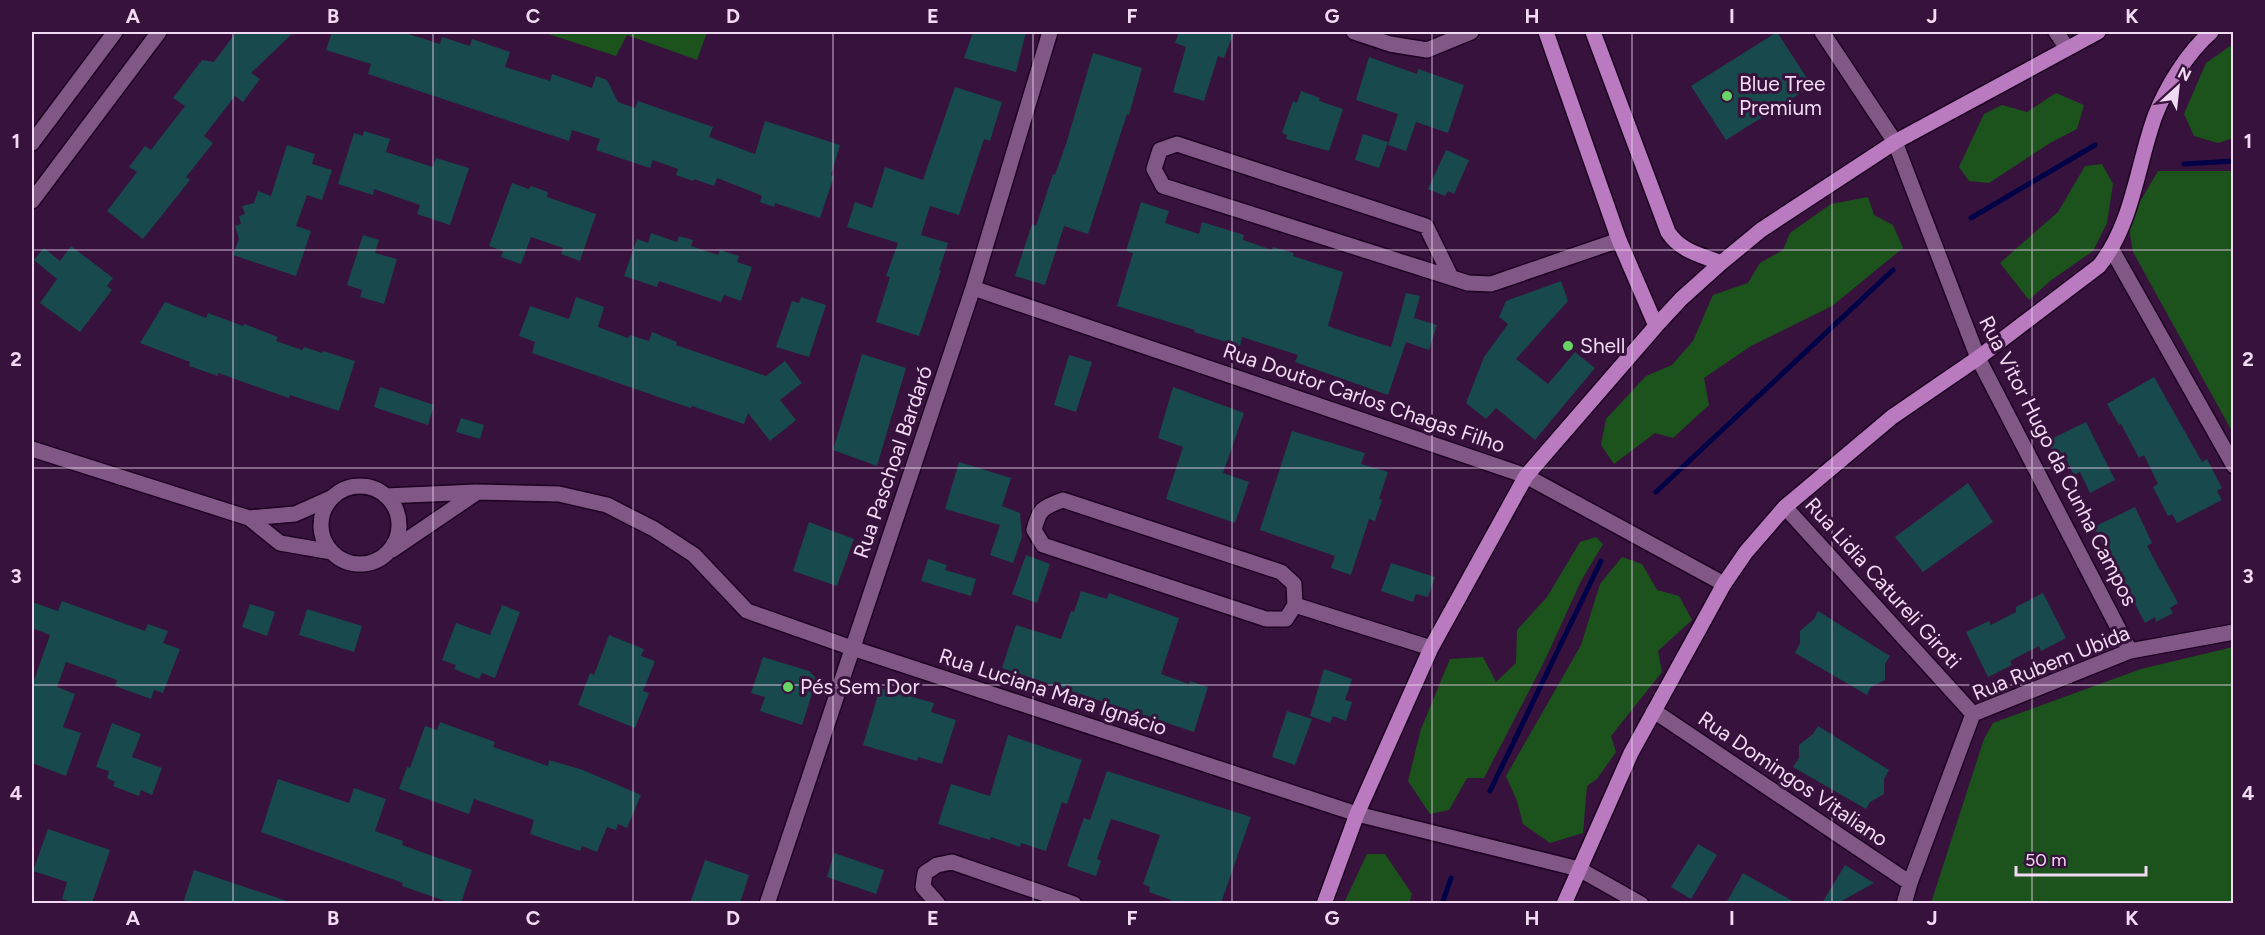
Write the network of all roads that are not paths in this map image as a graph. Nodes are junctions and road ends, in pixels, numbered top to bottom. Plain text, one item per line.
1 (115, 32) edge
2 (159, 32) edge
3 (1050, 32) edge
4 (1354, 32) edge
5 (1471, 32) edge
6 (1546, 32) edge
7 (1593, 32) edge
8 (1822, 32) edge
9 (2056, 32) edge
10 (2098, 32) edge
11 (2211, 32) edge
12 (2067, 48) junction
13 (1895, 142) junction
14 (32, 143) edge
15 (32, 201) edge
16 (1619, 240) junction
17 (2112, 250) junction
18 (1721, 263) junction
19 (1451, 278) junction
20 (974, 288) junction
21 (1656, 326) junction
22 (1978, 358) junction
23 (32, 449) edge
24 (2234, 466) edge
25 (1526, 476) junction
26 (476, 492) junction
27 (336, 496) junction
28 (386, 496) junction
29 (1785, 507) junction
30 (249, 518) junction
31 (332, 552) junction
32 (387, 554) junction
33 (1724, 584) junction
34 (1295, 604) junction
35 (2234, 632) edge
36 (852, 648) junction
37 (1431, 648) junction
38 (2130, 651) junction
39 (1654, 711) junction
40 (1973, 714) junction
41 (1357, 814) junction
42 (1579, 869) junction
43 (1910, 883) junction
44 (767, 903) edge
45 (938, 903) edge
46 (1074, 903) edge
47 (1324, 903) edge
48 (1564, 903) edge
49 (1641, 903) edge
50 (1905, 903) edge

1 - 14 street
2 - 15 street
3 - 20 street, Rua Paschoal Bardaró
4 - 5 street
6 - 16 main road
7 - 18 main road
8 - 13 street, Rua Vitor Hugo da Cunha Campos
9 - 12 street
10 - 12 main road
11 - 17 main road
12 - 13 main road
13 - 18 main road
13 - 22 street, Rua Vitor Hugo da Cunha Campos
16 - 19 street
16 - 21 main road
17 - 22 main road
17 - 24 street
18 - 21 main road
19 - 19 street
20 - 25 street, Rua Doutor Carlos Chagas Filho
20 - 36 street, Rua Paschoal Bardaró
21 - 25 main road
22 - 29 main road
22 - 38 street, Rua Vitor Hugo da Cunha Campos
23 - 30 street
25 - 33 street, Rua Doutor Carlos Chagas Filho
25 - 37 main road
26 - 28 street, Rua Luciana Mara Ignácio
26 - 32 street
26 - 36 street, Rua Luciana Mara Ignácio
27 - 28 street
27 - 30 street
27 - 31 street
28 - 32 street
29 - 33 main road
29 - 40 street, Rua Lidia Catureli Giroti
30 - 31 street
31 - 32 street
33 - 39 main road
34 - 34 street
34 - 37 street
35 - 38 street, Rua Rubem Ubida
36 - 41 street, Rua Luciana Mara Ignácio
36 - 44 street, Rua Paschoal Bardaró
37 - 41 main road
38 - 40 street, Rua Rubem Ubida
39 - 42 main road
39 - 43 street, Rua Domingos Vitaliano
40 - 43 street, Rua Rubem Ubida
41 - 42 street, Rua Luciana Mara Ignácio
41 - 47 main road
42 - 48 main road
42 - 49 street, Rua Luciana Mara Ignácio
43 - 50 street, Rua Rubem Ubida
45 - 46 street

